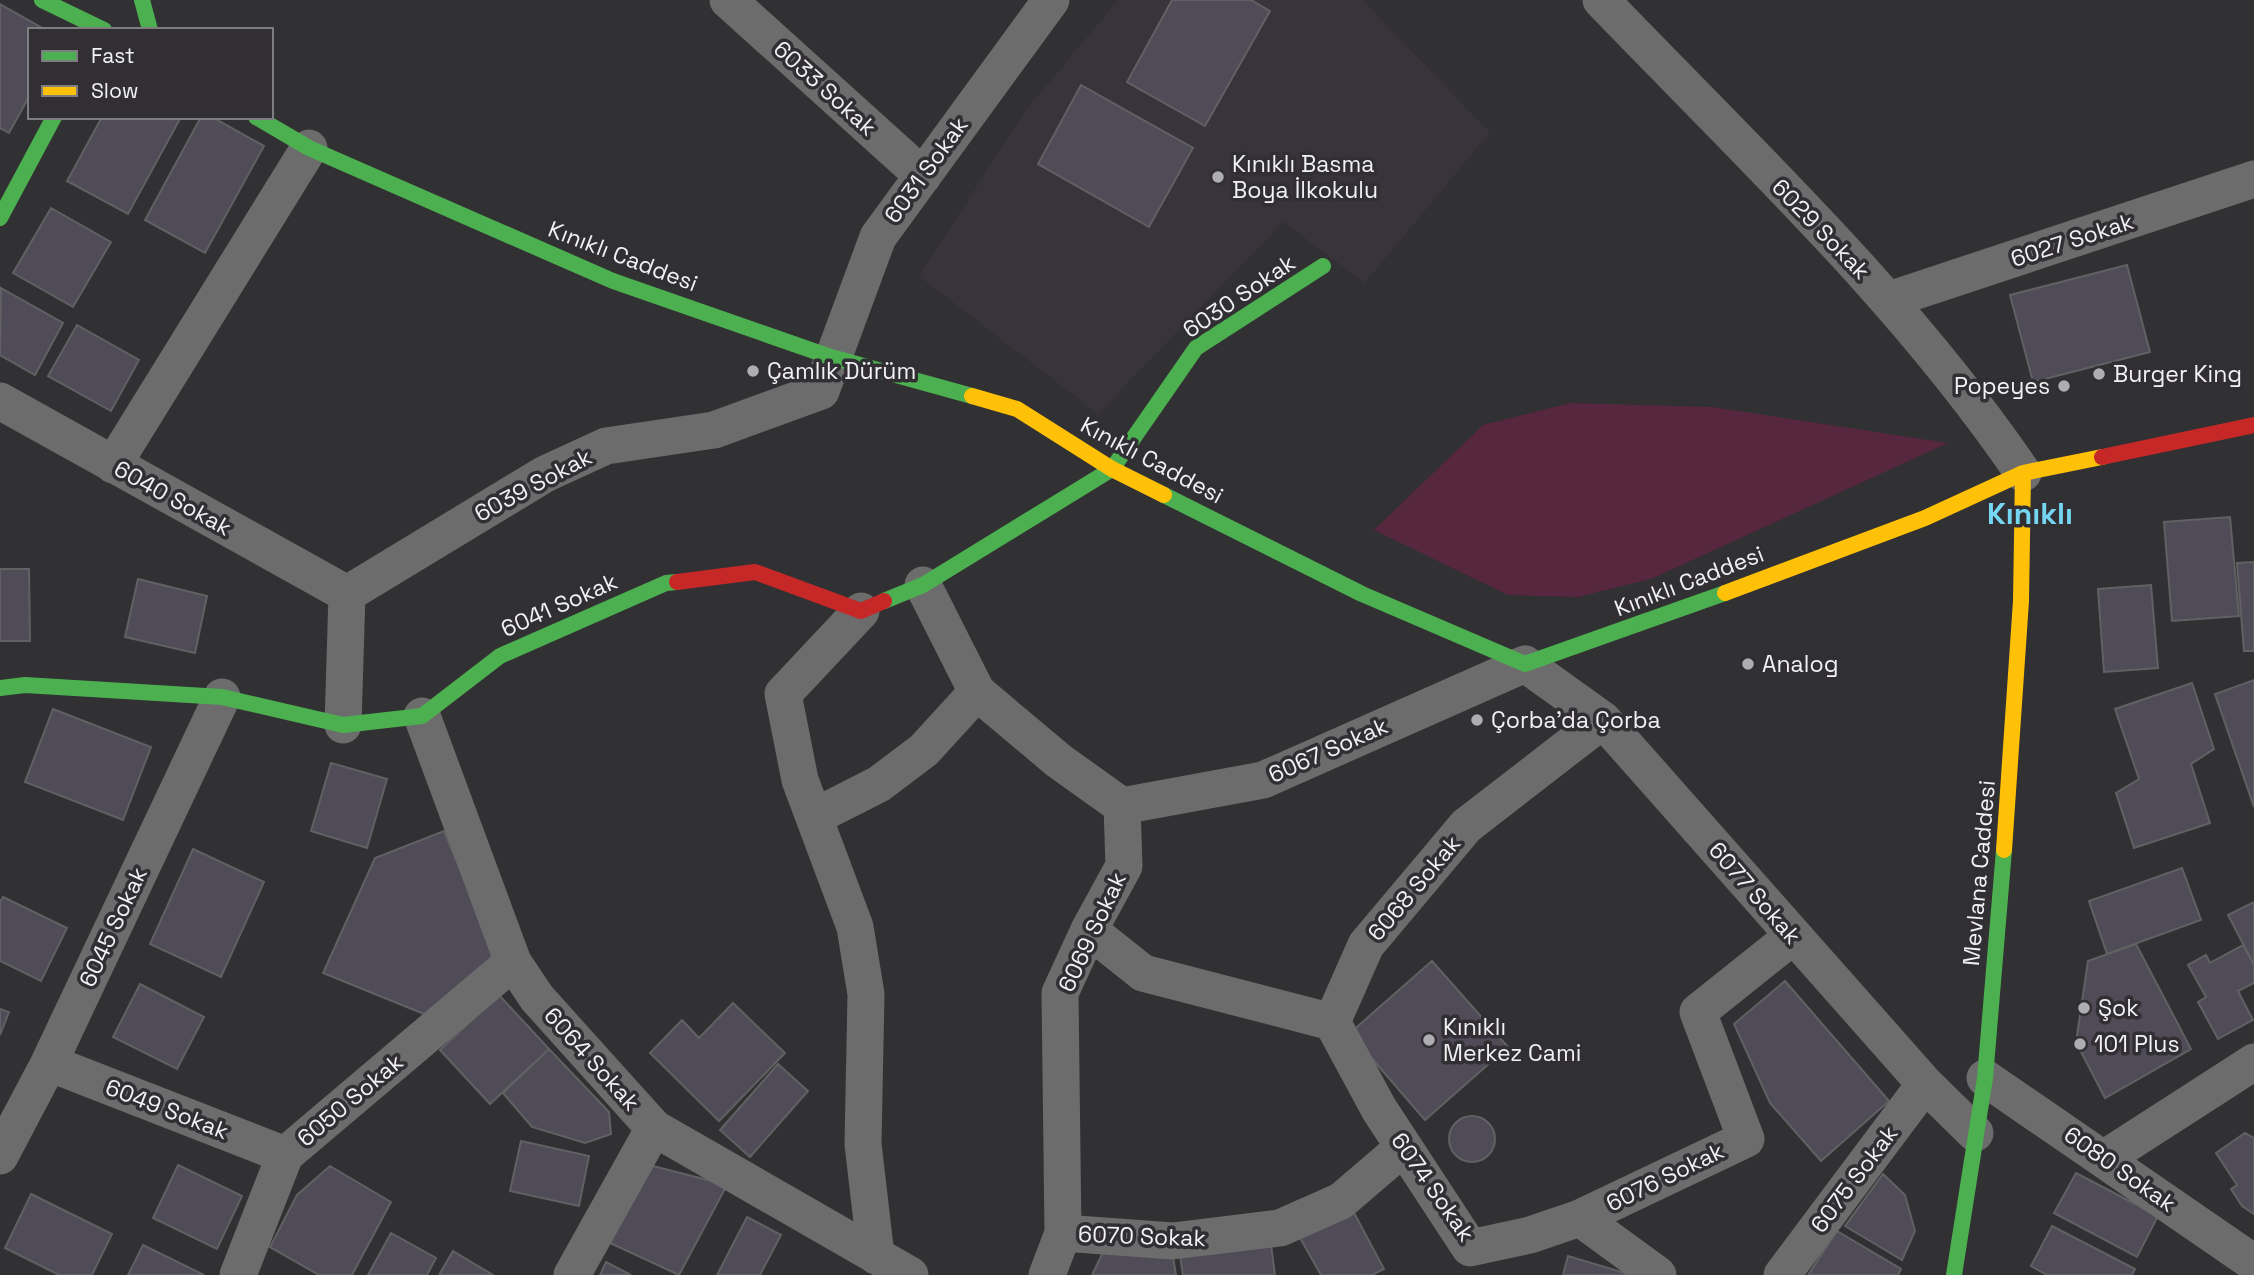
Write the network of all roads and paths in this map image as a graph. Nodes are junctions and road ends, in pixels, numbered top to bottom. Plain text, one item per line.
1 (42, 0) edge
2 (142, 0) edge
3 (728, 0) edge
4 (1601, 0) edge
5 (1043, 3) edge
6 (111, 12) dead end
7 (100, 28) edge
8 (103, 28) edge
9 (149, 28) edge
10 (53, 119) edge
11 (259, 119) edge
12 (309, 148) junction
13 (923, 176) junction
14 (2254, 179) edge
15 (0, 218) edge
16 (1323, 266) dead end
17 (1889, 300) junction
18 (831, 357) junction
19 (0, 401) edge
20 (2254, 425) edge
21 (113, 465) junction
22 (1112, 469) junction
23 (2023, 472) junction
24 (923, 585) junction
25 (347, 594) junction
26 (861, 611) junction
27 (1525, 664) junction
28 (0, 688) edge
29 (977, 692) junction
30 (222, 696) junction
31 (422, 716) junction
32 (1603, 720) junction
33 (343, 725) junction
34 (1122, 806) junction
35 (814, 817) junction
36 (1088, 930) junction
37 (1793, 936) junction
38 (513, 962) junction
39 (1332, 1022) junction
40 (2254, 1062) edge
41 (49, 1063) junction
42 (1985, 1078) junction
43 (1925, 1084) junction
44 (654, 1128) junction
45 (1975, 1133) junction
46 (1404, 1147) junction
47 (285, 1155) junction
48 (0, 1156) edge
49 (2105, 1158) junction
50 (1580, 1218) junction
51 (1063, 1233) junction
52 (876, 1256) junction
53 (1471, 1261) edge
54 (2254, 1263) edge
55 (244, 1273) edge
56 (572, 1275) edge
57 (910, 1275) edge
58 (1047, 1275) edge
59 (1658, 1275) edge
60 (1782, 1275) edge
61 (1954, 1275) edge

1 - 7 street
2 - 9 street
3 - 13 street, 6033 Sokak
4 - 17 street, 6029 Sokak
5 - 13 street, 6031 Sokak
6 - 8 street
10 - 15 street
11 - 12 street, Kınıklı Caddesi
12 - 18 street, Kınıklı Caddesi
12 - 21 street
13 - 18 street, 6031 Sokak
14 - 17 street, 6027 Sokak
16 - 22 street, 6030 Sokak
17 - 23 street, 6029 Sokak
18 - 22 street, Kınıklı Caddesi
18 - 25 street, 6039 Sokak
19 - 21 street, 6040 Sokak
20 - 23 street, Kınıklı Caddesi
21 - 25 street, 6040 Sokak
22 - 24 street
22 - 27 street, Kınıklı Caddesi
23 - 27 street, Kınıklı Caddesi
23 - 42 street, Mevlana Caddesi
24 - 26 street
24 - 29 street
25 - 33 street
26 - 31 street, 6041 Sokak
26 - 35 street
27 - 32 street, 6077 Sokak
27 - 34 street, 6067 Sokak
28 - 30 street
29 - 34 street
29 - 35 street
30 - 33 street
30 - 41 street, 6045 Sokak
31 - 33 street
31 - 38 street, 6064 Sokak
32 - 37 street, 6077 Sokak
32 - 39 street, 6068 Sokak
34 - 36 street, 6069 Sokak
35 - 52 street
36 - 39 street
36 - 51 street, 6069 Sokak
37 - 43 street, 6077 Sokak
37 - 50 street, 6076 Sokak
38 - 44 street, 6064 Sokak
38 - 47 street, 6050 Sokak
39 - 46 street, 6074 Sokak
40 - 49 street
41 - 47 street, 6049 Sokak
41 - 48 street, 6045 Sokak
42 - 45 street, Mevlana Caddesi
42 - 49 street, 6080 Sokak
43 - 45 street, 6077 Sokak
43 - 60 street, 6075 Sokak
44 - 52 street, 6064 Sokak
44 - 56 street
45 - 61 street, Mevlana Caddesi
46 - 51 street, 6070 Sokak
46 - 53 street, 6074 Sokak
47 - 55 street, 6050 Sokak
49 - 54 street, 6080 Sokak
50 - 53 street, 6074 Sokak
50 - 59 street
51 - 58 street, 6069 Sokak
52 - 57 street, 6064 Sokak

